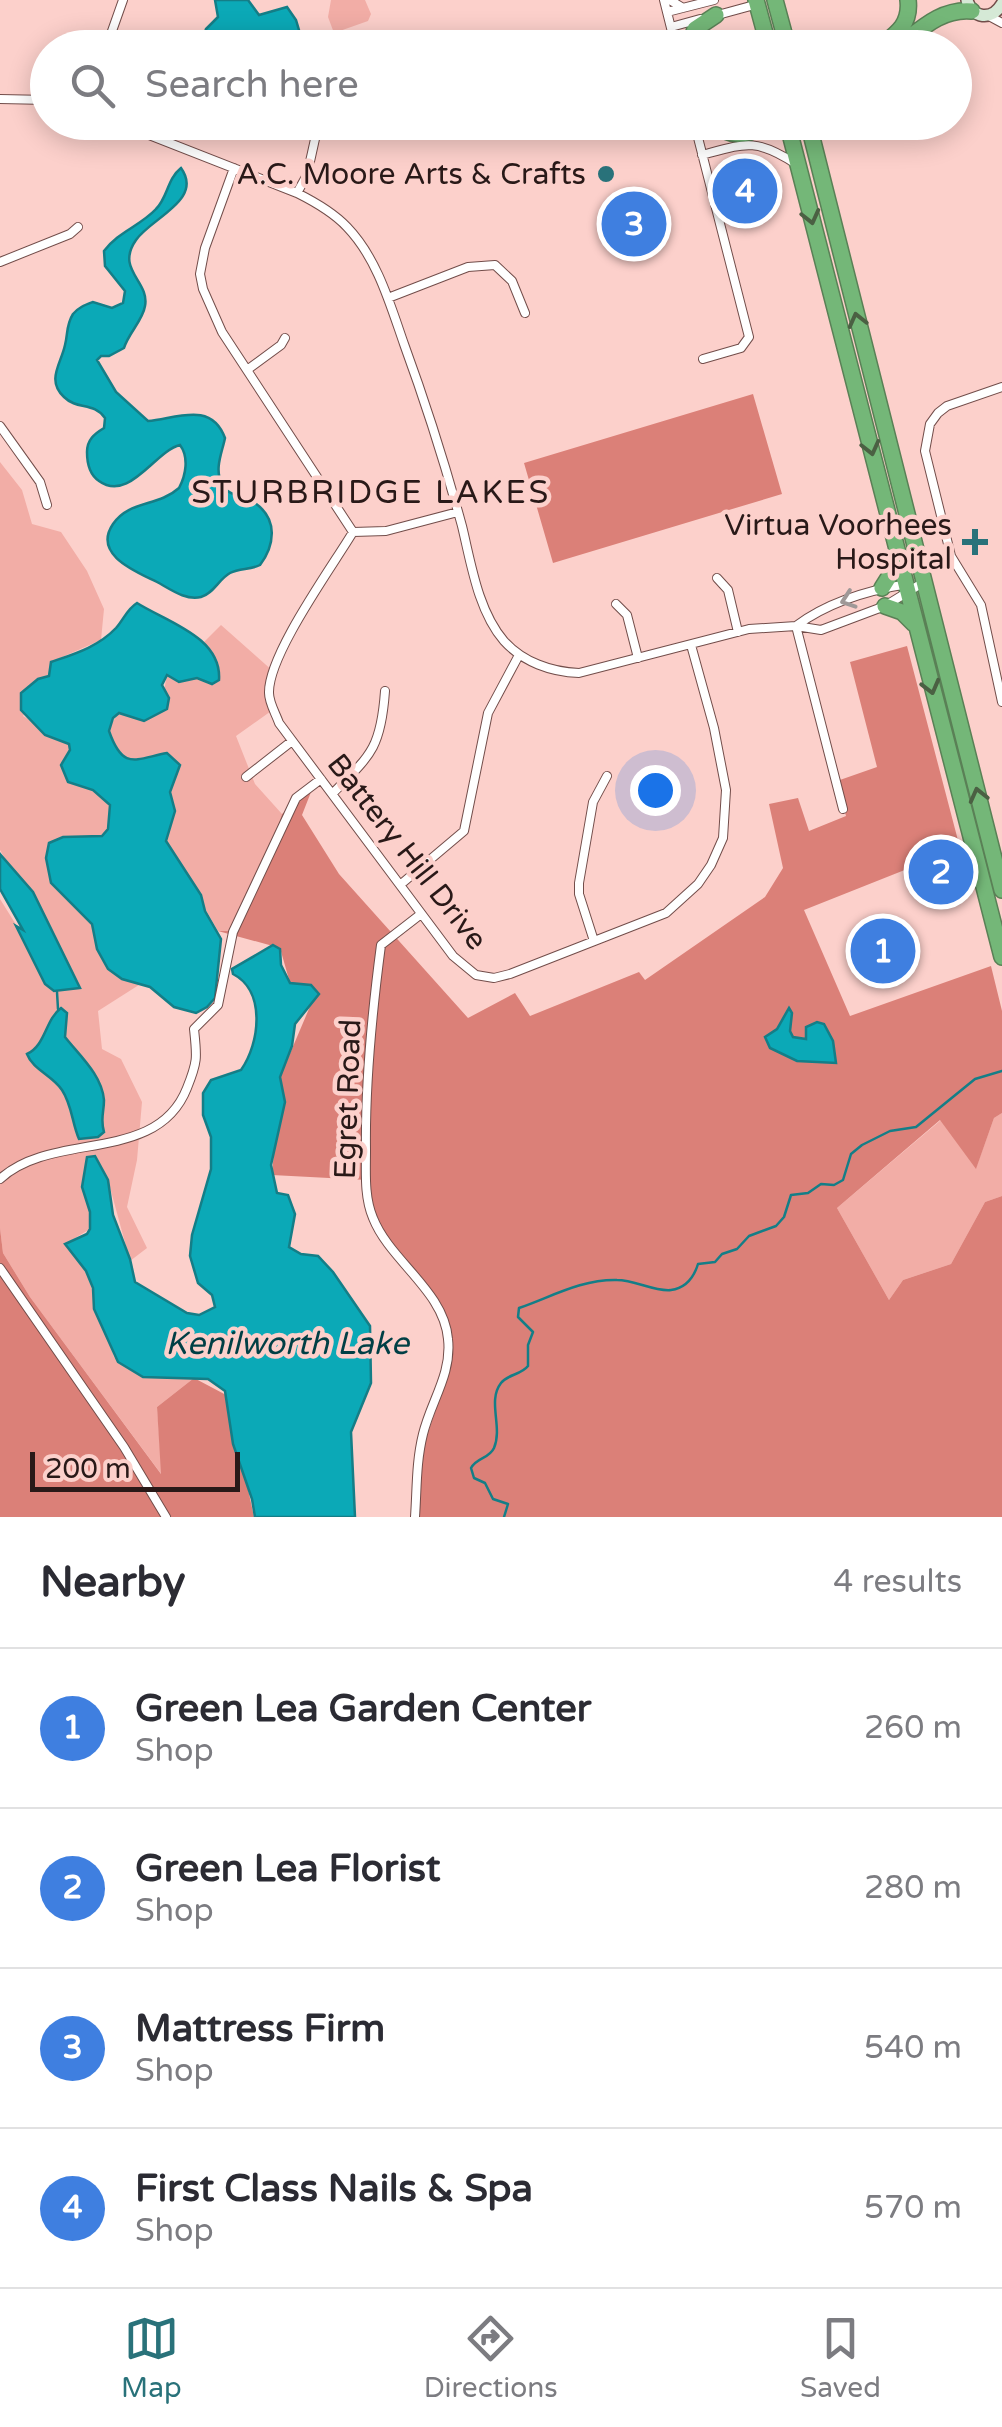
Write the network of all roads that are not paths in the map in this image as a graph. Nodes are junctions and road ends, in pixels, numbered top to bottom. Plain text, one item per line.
1 (123, 0) edge
2 (667, 0) edge
3 (908, 0) edge
4 (766, 1) edge
5 (1002, 4) edge
6 (969, 6) edge
7 (683, 8) junction
8 (715, 8) edge
9 (667, 12) junction
10 (989, 16) junction
11 (1002, 23) edge
12 (670, 27) junction
13 (112, 30) edge
14 (671, 30) edge
15 (695, 30) edge
16 (767, 30) edge
17 (784, 30) edge
18 (899, 30) edge
19 (921, 30) edge
20 (0, 99) edge
21 (30, 100) edge
22 (162, 140) edge
23 (315, 140) edge
24 (698, 140) edge
25 (792, 140) edge
26 (815, 140) edge
27 (702, 155) junction
28 (798, 166) junction
29 (234, 168) junction
30 (297, 193) junction
31 (78, 227) dead end
32 (0, 262) edge
33 (388, 298) junction
34 (525, 313) dead end
35 (285, 338) dead end
36 (703, 359) dead end
37 (247, 370) junction
38 (1002, 387) edge
39 (0, 426) edge
40 (47, 504) dead end
41 (458, 512) junction
42 (353, 532) junction
43 (896, 552) junction
44 (717, 578) dead end
45 (924, 582) junction
46 (882, 588) junction
47 (905, 589) junction
48 (616, 604) dead end
49 (885, 606) junction
50 (914, 624) junction
51 (796, 626) junction
52 (738, 632) junction
53 (691, 645) junction
54 (519, 655) junction
55 (638, 658) junction
56 (386, 692) dead end
57 (1002, 702) edge
58 (292, 741) junction
59 (607, 776) dead end
60 (246, 777) dead end
61 (321, 780) junction
62 (332, 794) junction
63 (843, 809) dead end
64 (400, 885) junction
65 (1002, 890) edge
66 (995, 901) edge
67 (422, 914) junction
68 (594, 942) junction
69 (1002, 957) edge
70 (0, 1179) edge
71 (0, 1268) edge
72 (166, 1517) edge
73 (416, 1517) edge

1 - 13 street
2 - 7 street
2 - 9 street
3 - 18 highway
4 - 8 street
4 - 16 highway
4 - 17 highway
5 - 10 street
6 - 10 street
6 - 19 highway
7 - 8 street
7 - 9 street
8 - 12 street
8 - 15 highway
9 - 12 street
10 - 11 street
12 - 14 street
20 - 21 street
22 - 29 street
23 - 30 street
24 - 27 street
25 - 28 highway
45 -> 26 highway
27 - 28 street
27 - 36 street
28 -> 43 highway
29 - 30 street
29 - 37 street
30 - 33 street
31 - 32 street
33 - 34 street
33 - 41 street
35 - 37 street
37 - 42 street
38 - 57 street
39 - 40 street
41 - 42 street
41 - 54 street
42 - 58 street, Battery Hill Drive
43 - 46 highway
43 - 47 highway
44 - 52 street
45 - 47 street
65 -> 45 highway
46 - 47 street
46 -> 51 street
47 - 49 street
47 - 50 highway
48 - 55 street
49 - 50 highway
49 - 51 street
50 -> 66 highway
51 - 52 street
51 - 63 street
52 - 53 street
53 - 55 street
53 - 68 street, Battery Hill Drive
54 - 55 street
54 - 64 street
56 - 62 street
58 - 60 street
58 - 61 street, Battery Hill Drive
59 - 68 street
61 - 62 street, Battery Hill Drive
61 - 70 street
62 - 64 street, Battery Hill Drive
64 - 67 street, Battery Hill Drive
66 - 69 highway
67 - 68 street, Battery Hill Drive
67 - 73 street, Egret Road
71 - 72 street

